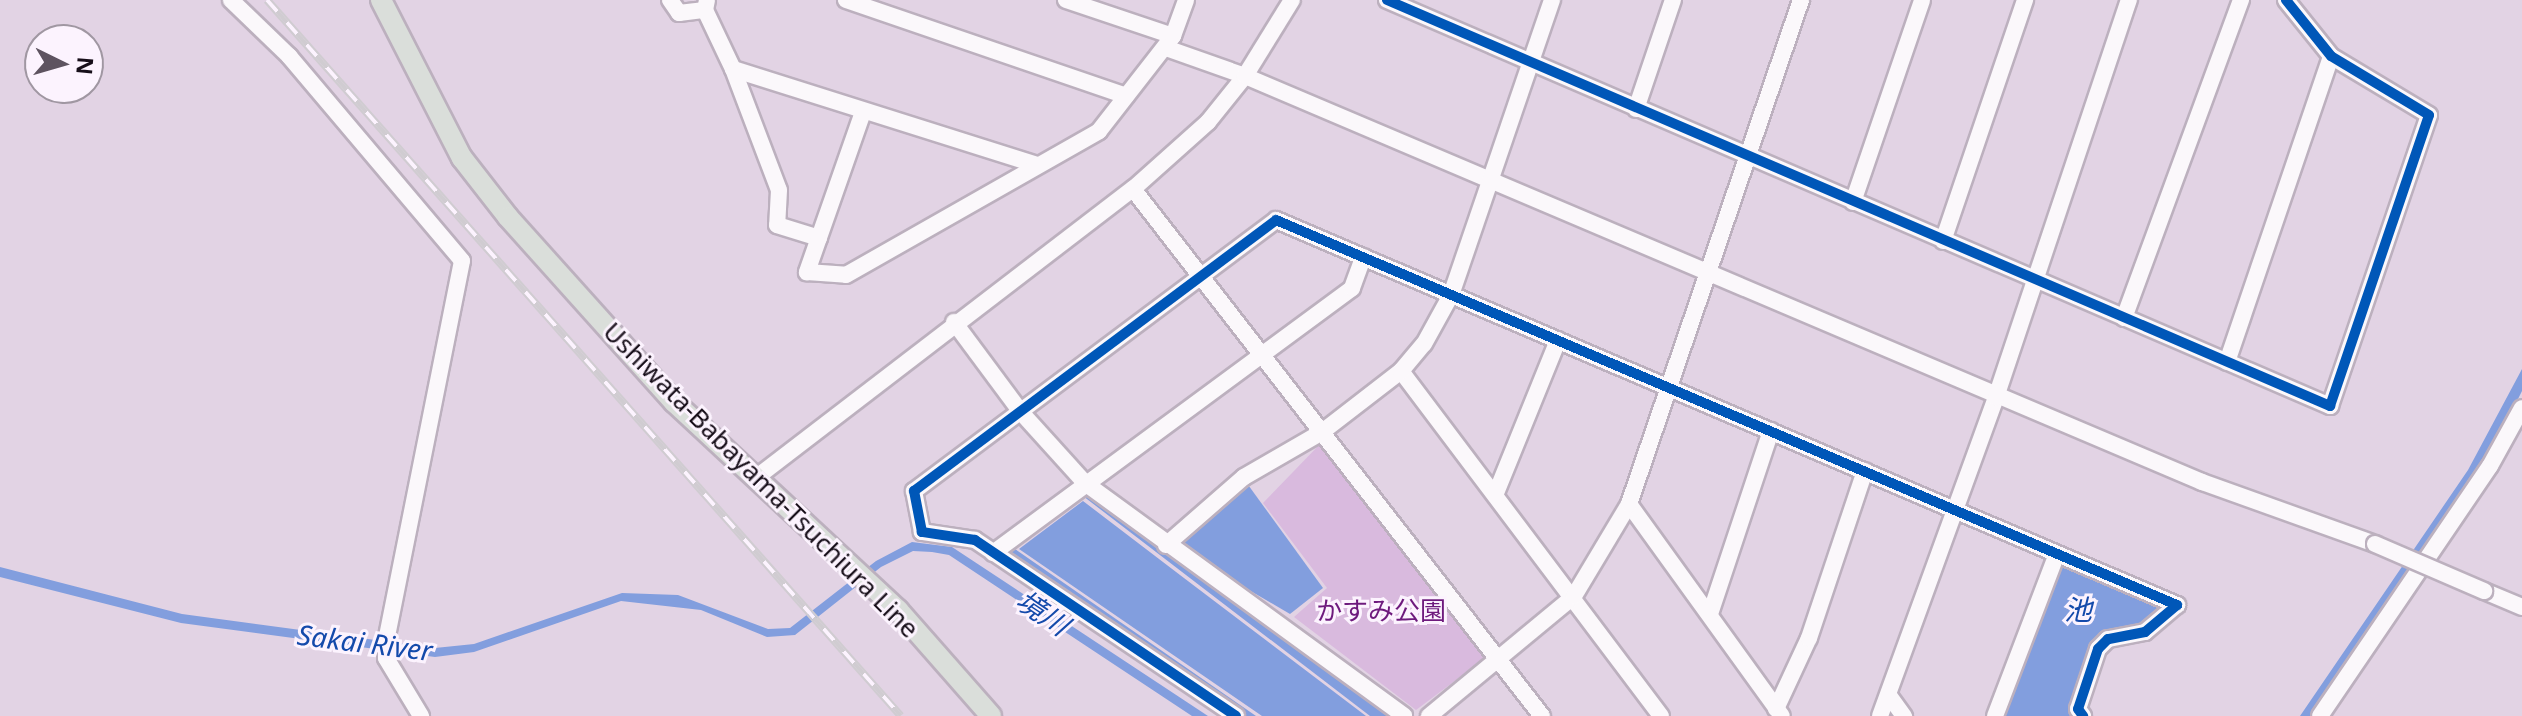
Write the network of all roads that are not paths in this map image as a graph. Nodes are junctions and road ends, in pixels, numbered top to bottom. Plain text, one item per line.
1 (231, 0) edge
2 (381, 0) edge
3 (670, 0) edge
4 (846, 0) edge
5 (1066, 0) edge
6 (1186, 0) edge
7 (1292, 0) edge
8 (1387, 0) edge
9 (1552, 0) edge
10 (1673, 0) edge
11 (1801, 0) edge
12 (1922, 0) edge
13 (2025, 0) edge
14 (2129, 0) edge
15 (2241, 0) edge
16 (2286, 0) edge
17 (706, 5) edge
18 (1424, 6) edge
19 (1169, 42) junction
20 (2331, 56) junction
21 (1530, 64) junction
22 (733, 69) junction
23 (1245, 76) junction
24 (1126, 96) junction
25 (1636, 109) junction
26 (863, 112) junction
27 (1748, 158) junction
28 (1035, 164) junction
29 (1490, 182) junction
30 (1133, 189) junction
31 (1853, 202) junction
32 (819, 238) junction
33 (1943, 241) junction
34 (1363, 257) junction
35 (1709, 273) junction
36 (1204, 275) junction
37 (2034, 280) junction
38 (1451, 295) junction
39 (2124, 318) junction
40 (954, 322) junction
41 (1558, 340) junction
42 (1262, 353) junction
43 (2227, 362) junction
44 (1401, 371) junction
45 (1670, 387) junction
46 (1996, 397) junction
47 (2522, 408) edge
48 (1020, 411) junction
49 (1771, 431) junction
50 (1322, 432) junction
51 (1865, 471) junction
52 (757, 477) junction
53 (1085, 483) junction
54 (1496, 493) junction
55 (1629, 504) junction
56 (1956, 510) junction
57 (1166, 545) junction
58 (993, 553) junction
59 (2057, 554) junction
60 (1574, 596) junction
61 (2522, 607) edge
62 (1710, 614) junction
63 (1502, 660) junction
64 (1890, 697) junction
65 (1779, 712) edge
66 (421, 716) edge
67 (991, 716) edge
68 (1236, 716) edge
69 (1404, 716) edge
70 (1429, 716) edge
71 (1542, 716) edge
72 (1661, 716) edge
73 (1880, 716) edge
74 (1904, 716) edge
75 (1995, 716) edge
76 (2083, 716) edge
77 (2320, 716) edge

1 - 66 street
2 - 52 main road, Ushiwata-Babayama-Tsuchiura Line
3 - 17 street
4 - 24 street
5 - 19 street
6 - 19 street
7 - 23 street
8 - 18 street
9 - 21 street
10 - 25 street
11 - 27 street
12 - 31 street
13 - 33 street
14 - 37 street
15 - 39 street
16 - 20 street
17 - 22 street
18 - 21 street
19 - 23 street
19 - 24 street
20 - 43 street
20 - 43 street
21 - 25 street
21 - 29 street
22 - 26 street
22 - 32 street
23 - 29 street
23 - 30 street
24 - 28 street
25 - 27 street
26 - 28 street
26 - 32 street
27 - 31 street
27 - 35 street
28 - 32 street
29 - 35 street
29 - 38 street
30 - 36 street
30 - 40 street
31 - 33 street
33 - 37 street
34 - 36 street
34 - 38 street
34 - 42 street
35 - 45 street
35 - 46 street
36 - 42 street
36 - 48 street
37 - 39 street
37 - 46 street
38 - 41 street
38 - 44 street
39 - 43 street
40 - 48 street
40 - 52 street
41 - 45 street
41 - 54 street
42 - 50 street
42 - 53 street
44 - 50 street
44 - 54 street
45 - 49 street
45 - 55 street
46 - 56 street
46 - 61 street, bridge
47 - 77 street
48 - 53 street
48 - 58 street
49 - 51 street
49 - 62 street
50 - 57 street
50 - 63 street
51 - 56 street
51 - 65 street
52 - 67 main road, Ushiwata-Babayama-Tsuchiura Line
53 - 57 street
53 - 58 street
54 - 60 street
55 - 60 street
55 - 62 street
56 - 59 street
56 - 64 street
57 - 69 street
58 - 68 street
59 - 75 street
59 - 76 street
60 - 63 street
60 - 72 street
62 - 65 street
63 - 70 street
63 - 71 street
64 - 73 street
64 - 74 street

